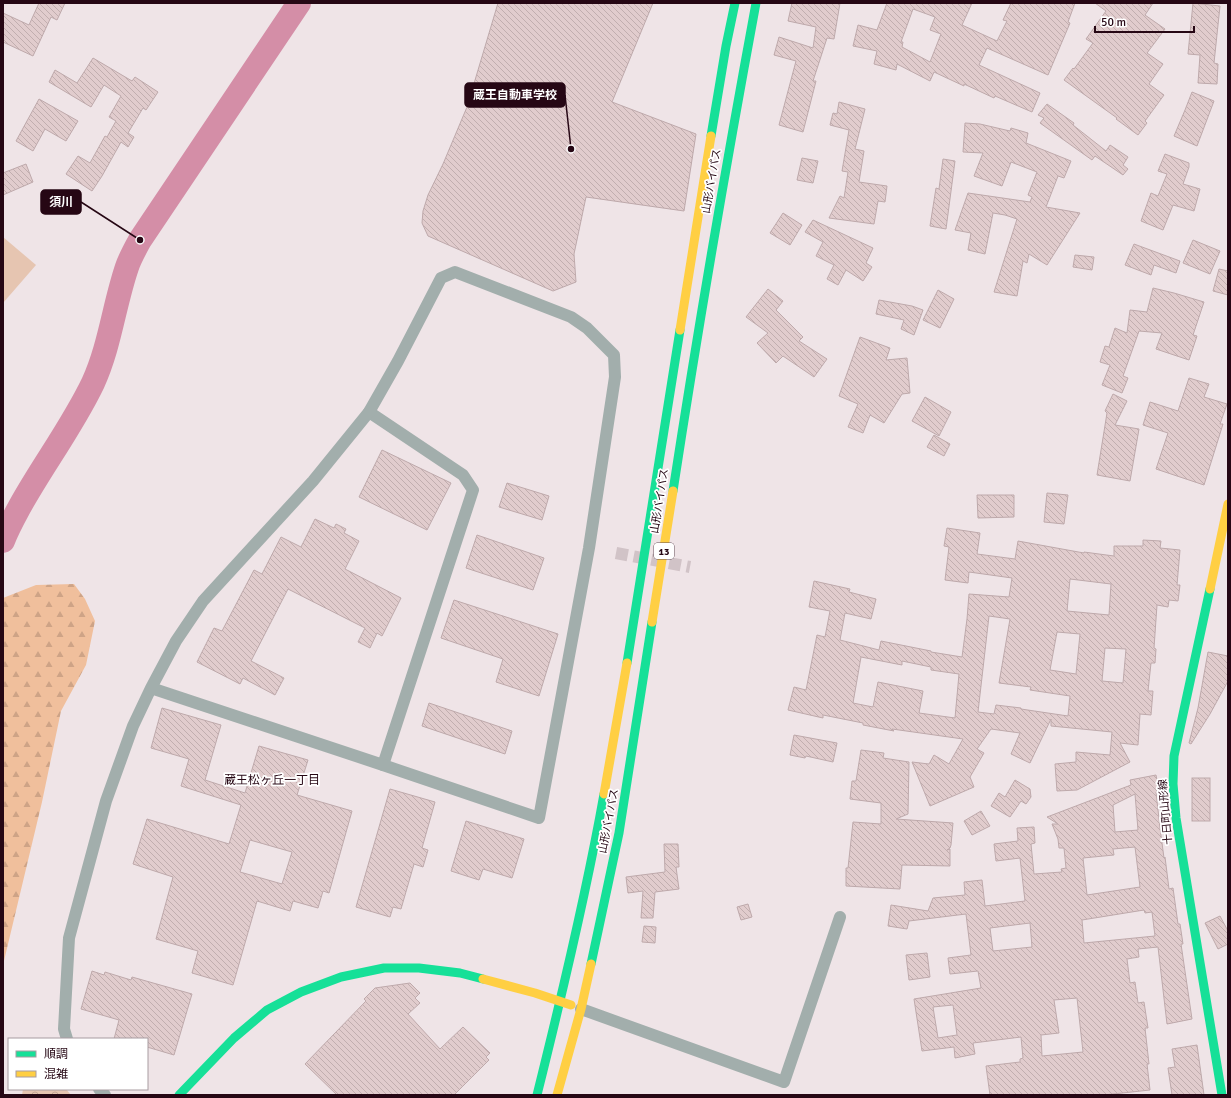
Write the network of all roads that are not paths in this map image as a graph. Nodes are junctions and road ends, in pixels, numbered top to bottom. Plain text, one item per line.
1 (735, 3) edge
2 (756, 3) edge
3 (369, 412) junction
4 (1228, 504) edge
5 (151, 688) junction
6 (383, 764) junction
7 (840, 917) dead end
8 (561, 1001) junction
9 (581, 1009) junction
10 (67, 1038) edge
11 (179, 1095) edge
12 (537, 1095) edge
13 (557, 1095) edge
14 (1222, 1095) edge

1 - 8 main road, 山形バイパス / 13
2 - 9 main road, 山形バイパス / 13
3 - 5 street
3 - 6 street
3 - 6 street
4 - 14 main road, 十日町山形線
5 - 6 street
5 - 10 street
7 - 9 street
8 - 9 main road
8 - 11 main road
8 - 12 main road, 山形バイパス / 13
9 - 13 main road, 山形バイパス / 13

